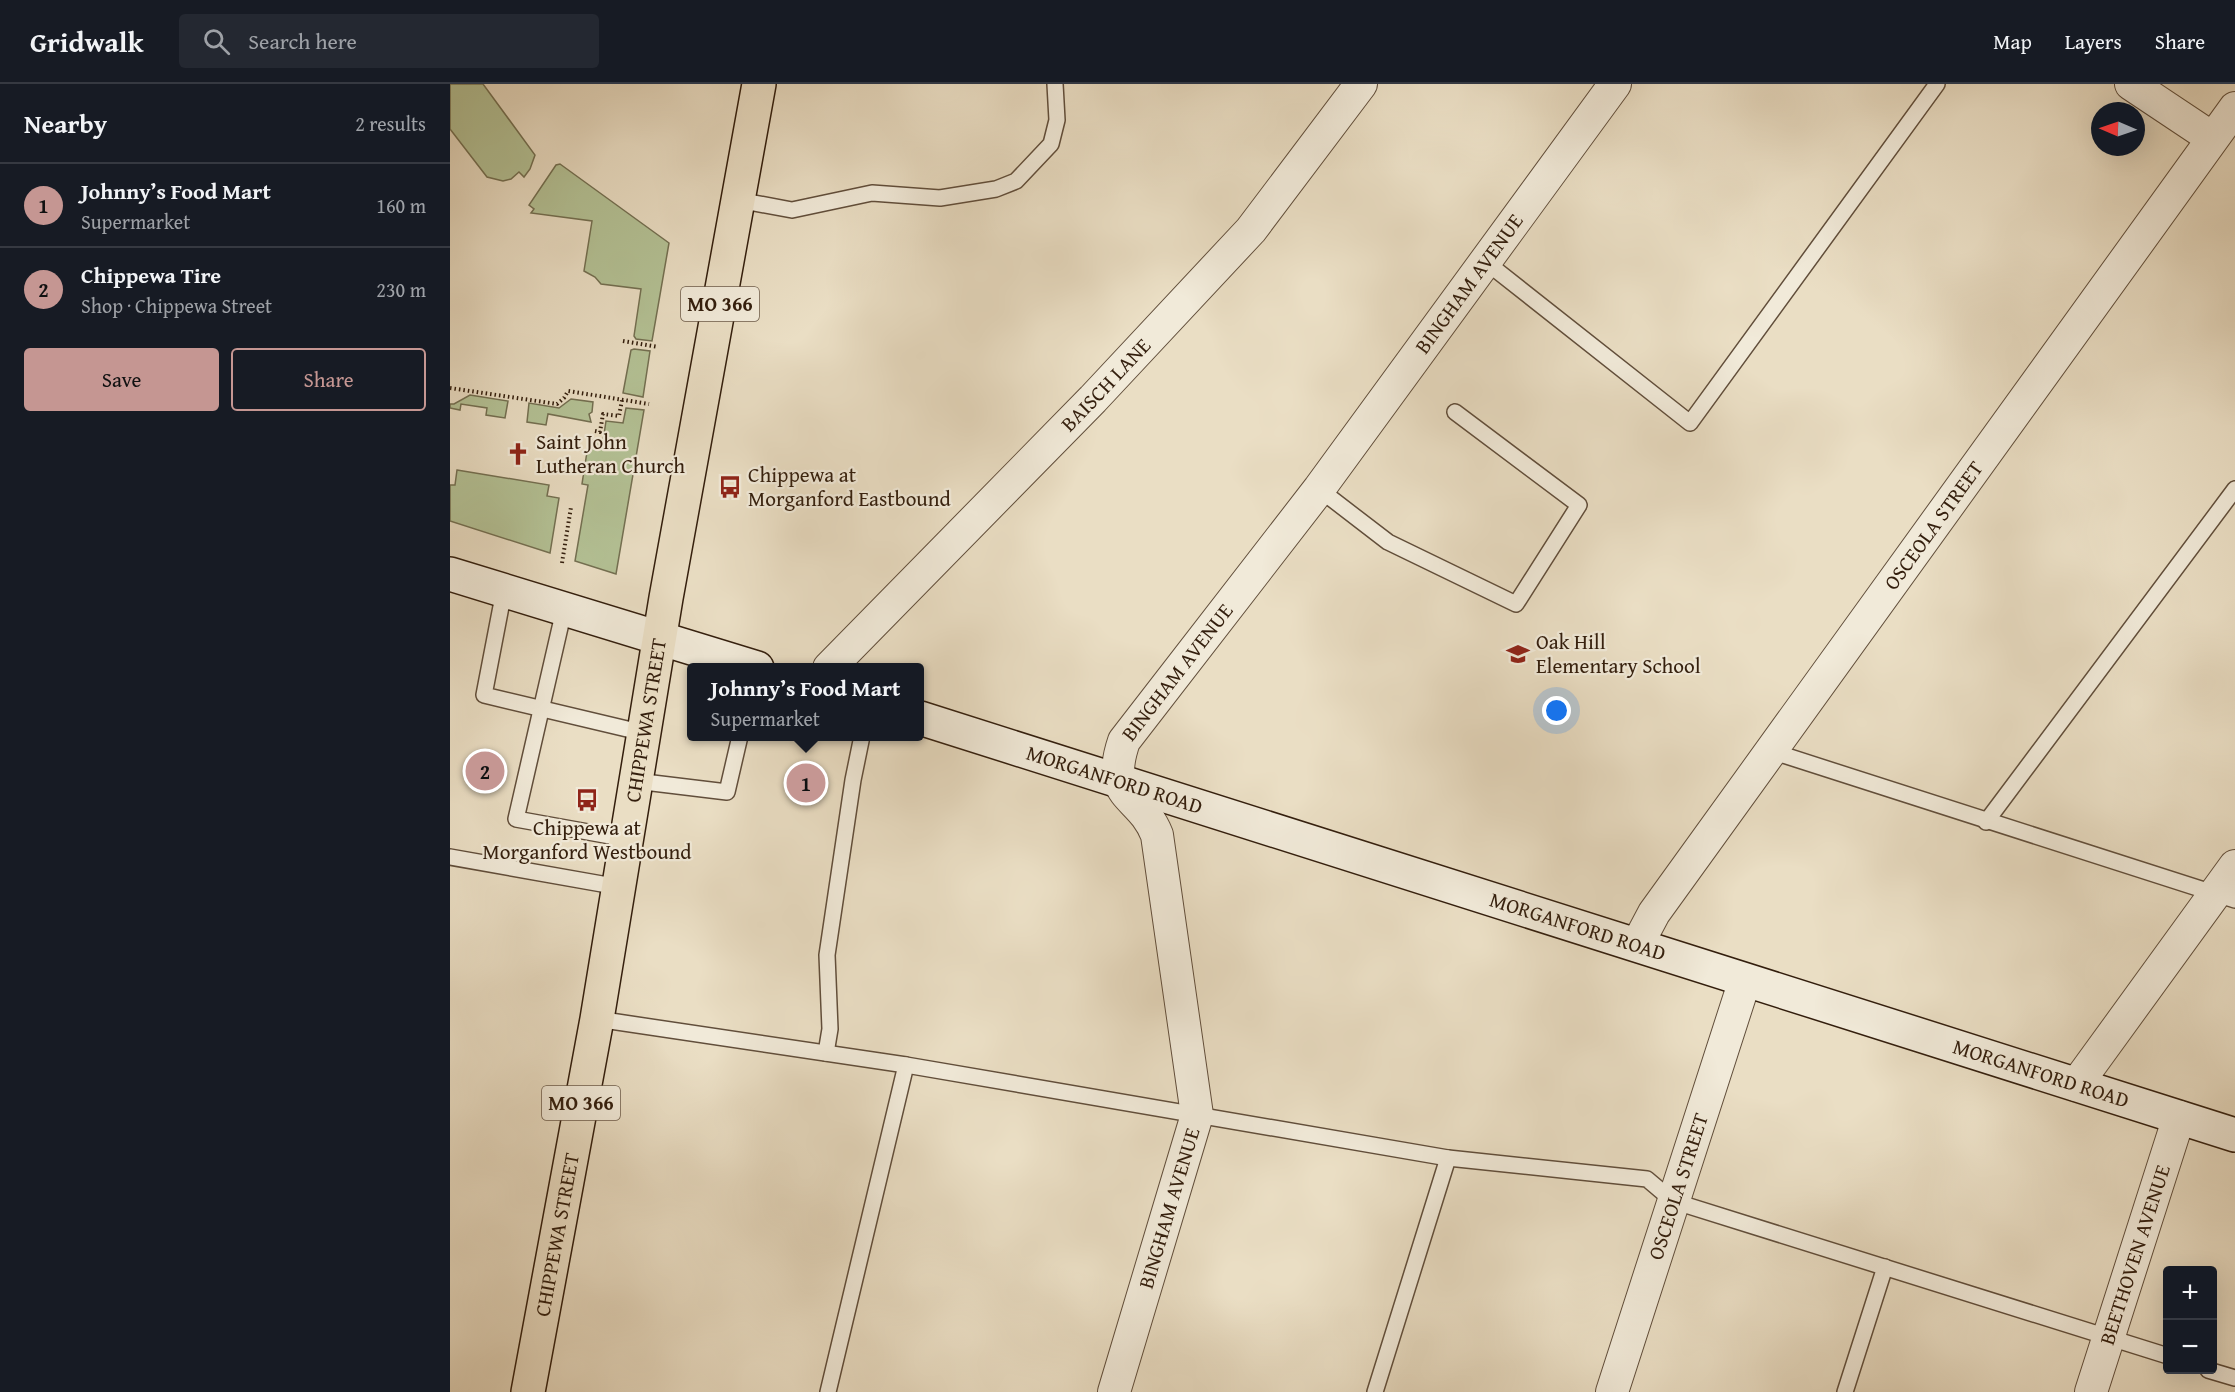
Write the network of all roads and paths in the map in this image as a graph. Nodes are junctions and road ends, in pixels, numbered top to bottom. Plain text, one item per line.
1 (759, 84) edge
2 (1055, 84) edge
3 (1361, 84) edge
4 (1615, 84) edge
5 (1937, 84) edge
6 (2132, 84) edge
7 (2235, 108) edge
8 (2212, 138) junction
9 (738, 200) junction
10 (1486, 261) junction
11 (623, 341) dead end
12 (658, 347) dead end
13 (450, 388) edge
14 (622, 400) junction
15 (649, 404) dead end
16 (1455, 412) dead end
17 (595, 431) dead end
18 (1319, 489) junction
19 (2235, 489) edge
20 (571, 507) dead end
21 (562, 563) dead end
22 (450, 574) edge
23 (504, 591) junction
24 (564, 610) junction
25 (660, 637) junction
26 (743, 663) edge
27 (834, 663) edge
28 (542, 708) junction
29 (924, 719) edge
30 (644, 733) junction
31 (739, 741) edge
32 (861, 741) edge
33 (1771, 751) junction
34 (636, 781) junction
35 (1119, 782) junction
36 (1986, 822) junction
37 (627, 839) junction
38 (450, 857) edge
39 (2235, 866) edge
40 (619, 887) junction
41 (2225, 896) edge
42 (1637, 945) junction
43 (1745, 980) junction
44 (597, 1019) junction
45 (826, 1053) junction
46 (906, 1065) junction
47 (2076, 1085) junction
48 (1197, 1115) junction
49 (2179, 1117) junction
50 (2235, 1135) edge
51 (1448, 1158) junction
52 (1673, 1201) junction
53 (1885, 1267) junction
54 (2108, 1337) junction
55 (2163, 1354) edge
56 (2217, 1373) edge
57 (2235, 1378) edge
58 (528, 1392) edge
59 (828, 1392) edge
60 (1114, 1392) edge
61 (1375, 1392) edge
62 (1612, 1392) edge
63 (1845, 1392) edge
64 (2091, 1392) edge

1 - 9 main road, CHIPPEWA STREET / MO 366
2 - 9 lane
3 - 27 street, BAISCH LANE
4 - 10 street, BINGHAM AVENUE
5 - 10 lane
6 - 8 street
7 - 8 street, OSCEOLA STREET
8 - 33 street, OSCEOLA STREET
9 - 25 main road, CHIPPEWA STREET / MO 366
10 - 18 street, BINGHAM AVENUE
11 - 12 path
13 - 14 path
14 - 15 path
14 - 17 path
16 - 18 lane
18 - 35 street, BINGHAM AVENUE
19 - 36 lane
20 - 21 path
22 - 23 street
23 - 24 street
23 - 28 lane
24 - 25 street
24 - 28 lane
25 - 26 street
25 - 30 main road, CHIPPEWA STREET / MO 366
28 - 30 lane
28 - 37 lane
29 - 35 street, MORGANFORD ROAD
30 - 34 main road, CHIPPEWA STREET / MO 366
31 - 34 lane
32 - 45 lane
33 - 36 lane
33 - 42 street, OSCEOLA STREET
34 - 37 main road, CHIPPEWA STREET / MO 366
35 - 42 street, MORGANFORD ROAD
35 - 48 street, BINGHAM AVENUE
36 - 41 lane
37 - 40 main road, CHIPPEWA STREET / MO 366
38 - 40 lane
39 - 41 street
40 - 44 main road, CHIPPEWA STREET / MO 366
41 - 47 street
42 - 43 street, MORGANFORD ROAD
43 - 47 street, MORGANFORD ROAD
43 - 52 street, OSCEOLA STREET
44 - 45 lane
44 - 58 main road, CHIPPEWA STREET / MO 366
45 - 46 lane
46 - 48 lane
46 - 59 lane
47 - 49 street, MORGANFORD ROAD
48 - 51 lane
48 - 60 street, BINGHAM AVENUE
49 - 50 street, MORGANFORD ROAD
49 - 54 street, BEETHOVEN AVENUE
51 - 52 lane
51 - 61 lane
52 - 53 lane
52 - 62 street, OSCEOLA STREET
53 - 54 lane
53 - 63 lane
54 - 55 lane
54 - 64 street, BEETHOVEN AVENUE
56 - 57 lane

